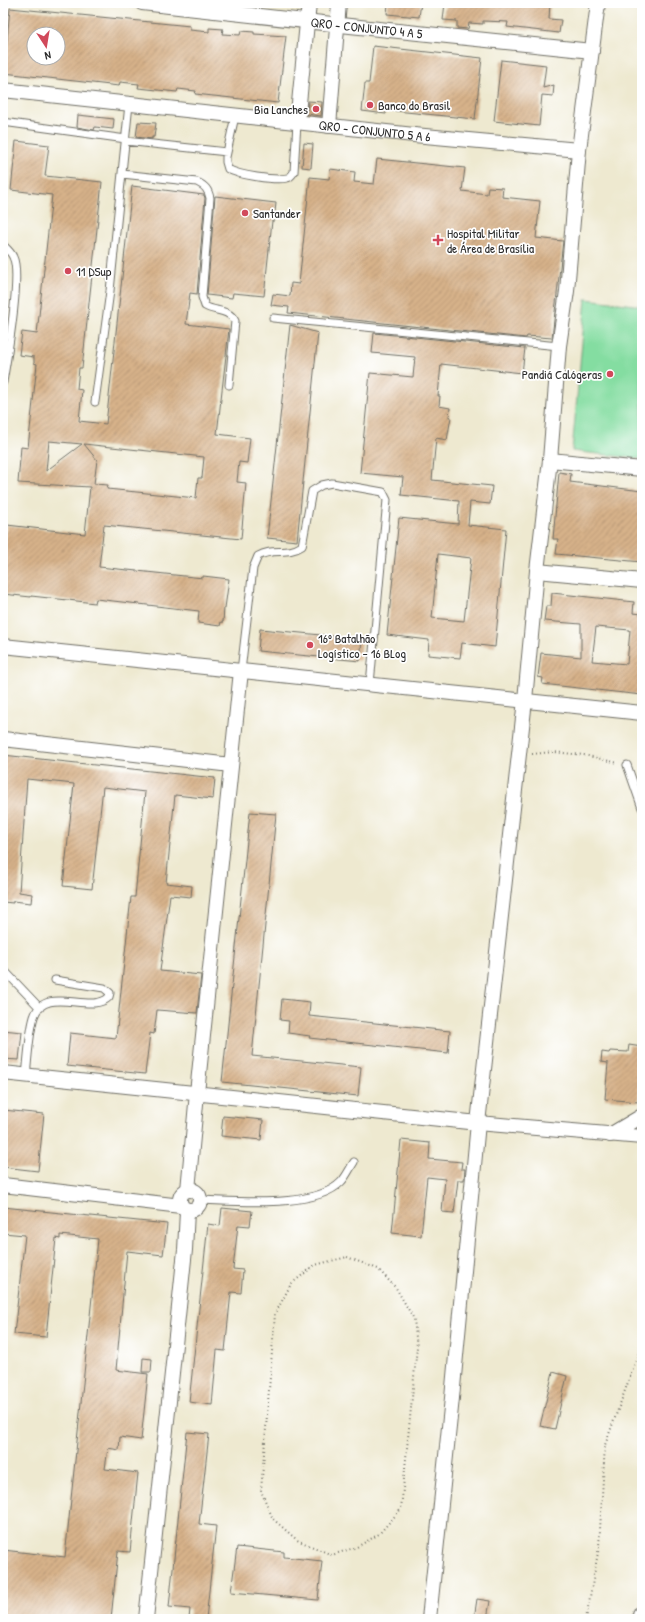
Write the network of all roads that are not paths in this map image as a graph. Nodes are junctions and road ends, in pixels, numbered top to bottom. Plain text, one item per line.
1 (142, 3) edge
2 (310, 3) edge
3 (339, 3) edge
4 (598, 3) edge
5 (308, 22) junction
6 (337, 25) junction
7 (592, 51) junction
8 (3, 90) edge
9 (129, 104) junction
10 (235, 116) junction
11 (3, 122) edge
12 (297, 123) junction
13 (329, 126) junction
14 (126, 140) junction
15 (579, 150) junction
16 (227, 152) junction
17 (122, 174) junction
18 (3, 245) edge
19 (273, 318) dead end
20 (559, 346) junction
21 (3, 382) edge
22 (229, 386) dead end
23 (95, 402) dead end
24 (550, 460) junction
25 (642, 469) edge
26 (537, 571) junction
27 (642, 582) edge
28 (3, 646) edge
29 (241, 671) junction
30 (370, 684) junction
31 (524, 700) junction
32 (642, 713) edge
33 (3, 739) edge
34 (231, 765) junction
35 (627, 765) road end
36 (642, 808) edge
37 (3, 969) edge
38 (55, 980) dead end
39 (40, 1008) junction
40 (3, 1073) edge
41 (26, 1076) junction
42 (196, 1093) junction
43 (642, 1116) edge
44 (478, 1123) junction
45 (610, 1135) junction
46 (642, 1137) edge
47 (354, 1162) dead end
48 (3, 1185) edge
49 (188, 1190) junction
50 (200, 1200) junction
51 (184, 1208) junction
52 (146, 1619) edge
53 (429, 1619) edge

1 - 5 street, QRO - CONJUNTO 4 A 5
2 - 5 street
3 - 6 street
4 - 7 street
5 - 6 street, QRO - CONJUNTO 4 A 5
5 - 12 street
6 - 7 street, QRO - CONJUNTO 4 A 5
6 - 13 street
7 - 15 street
8 - 9 street, QRO - CONJUNTO 5 A 6
9 - 10 street, QRO - CONJUNTO 5 A 6
9 - 14 lane
10 - 12 street, QRO - CONJUNTO 5 A 6
10 - 16 lane
11 - 14 lane
12 - 13 street, QRO - CONJUNTO 5 A 6
12 - 16 lane
13 - 15 street, QRO - CONJUNTO 5 A 6
14 - 16 lane
14 - 17 lane
15 - 20 street
17 - 22 lane
17 - 23 lane
18 - 21 lane
19 - 20 lane
20 - 24 street
24 - 25 street
24 - 26 street
26 - 27 street
26 - 31 street
28 - 29 street
29 - 30 street
29 - 30 lane
29 - 34 street
30 - 31 street
31 - 32 street
31 - 44 street
33 - 34 street
34 - 42 street
35 - 36 lane
37 - 39 lane
38 - 39 lane
39 - 41 lane
40 - 41 street
41 - 42 street
42 - 44 street
42 - 49 street
43 - 45 street
44 - 45 street
44 - 53 street
45 - 46 street
47 - 50 lane
48 - 51 street
49 - 50 street
49 - 51 street
50 - 51 street
51 - 52 street

